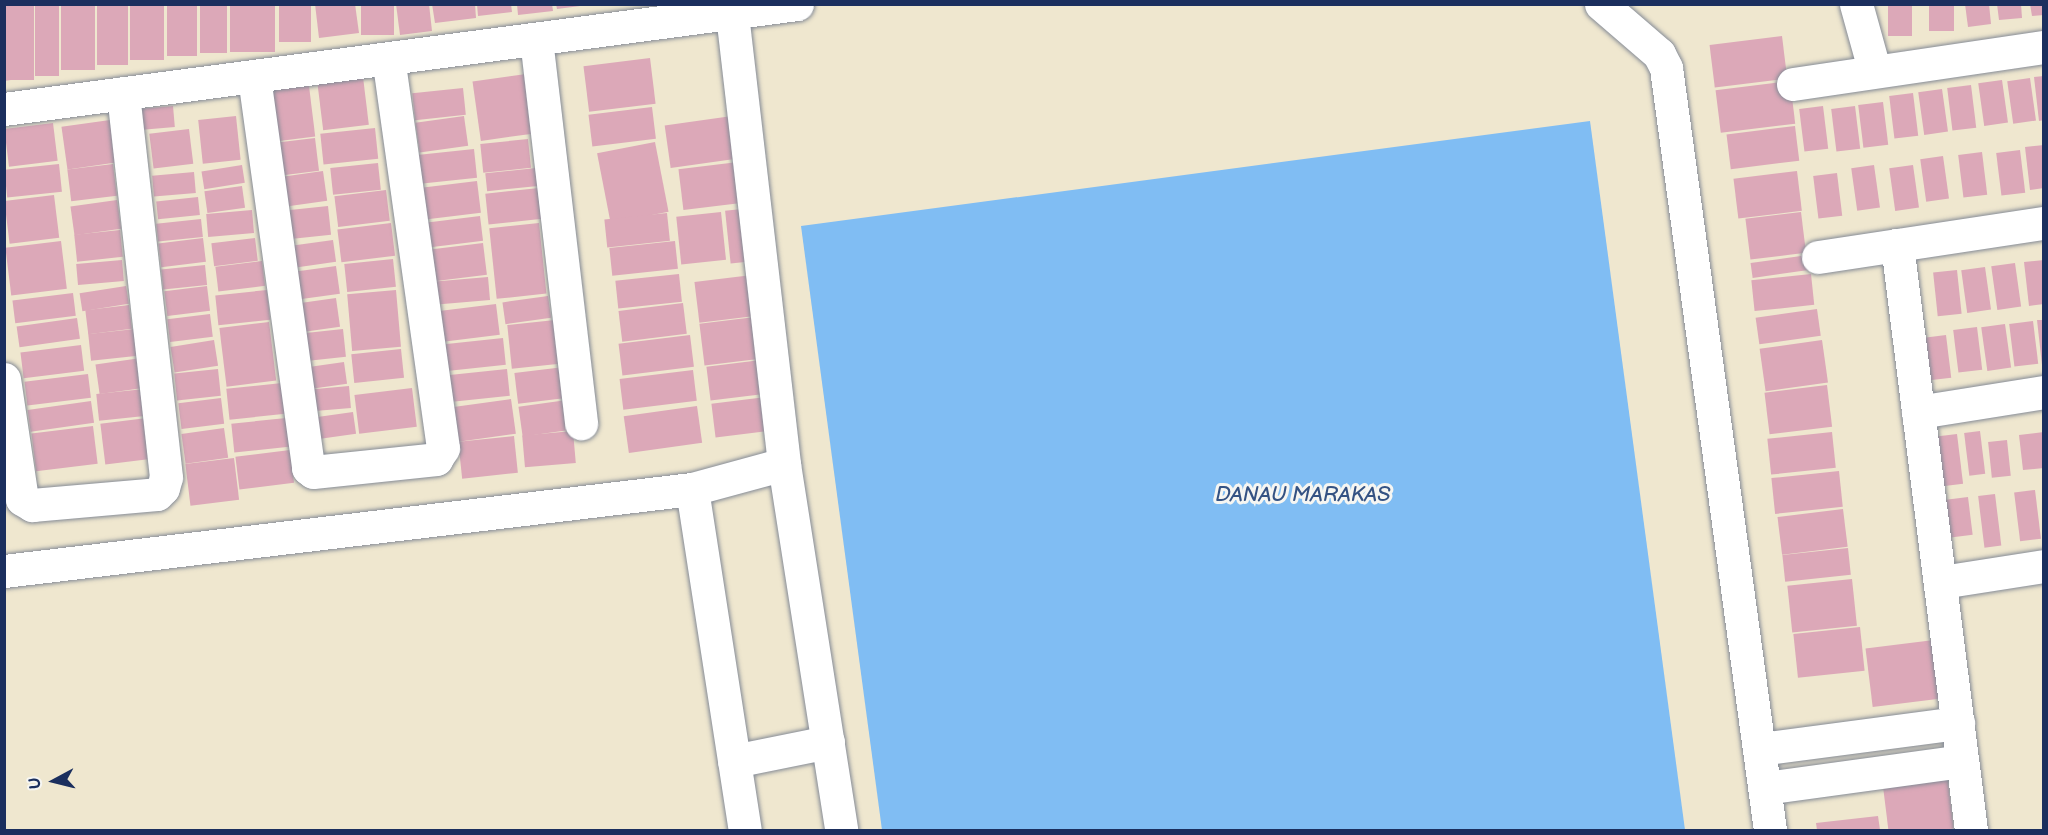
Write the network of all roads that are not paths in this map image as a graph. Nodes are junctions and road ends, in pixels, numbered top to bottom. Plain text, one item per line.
1 (797, 4) edge
2 (1601, 4) edge
3 (1856, 4) edge
4 (732, 15) junction
5 (536, 39) junction
6 (2043, 47) edge
7 (388, 59) junction
8 (1874, 69) junction
9 (254, 77) junction
10 (1793, 84) dead end
11 (123, 93) junction
12 (4, 109) edge
13 (2043, 223) edge
14 (1897, 245) junction
15 (1818, 256) dead end
16 (4, 379) edge
17 (2043, 392) edge
18 (1918, 412) junction
19 (581, 423) dead end
20 (784, 464) junction
21 (692, 489) junction
22 (2043, 566) edge
23 (4, 571) edge
24 (1942, 582) junction
25 (1958, 723) junction
26 (828, 742) junction
27 (1760, 749) junction
28 (734, 761) junction
29 (1962, 761) junction
30 (1765, 788) junction
31 (745, 831) edge
32 (841, 831) edge
33 (1770, 831) edge
34 (1971, 831) edge

1 - 4 street
2 - 27 street
3 - 8 street
4 - 5 street
4 - 20 street
5 - 7 street
5 - 19 street
6 - 8 street
7 - 9 street
7 - 9 street
8 - 10 street
9 - 11 street
11 - 12 street
11 - 16 street
13 - 14 street
14 - 15 street
14 - 18 street
17 - 18 street
18 - 24 street
20 - 21 street
20 - 26 street
21 - 23 street
21 - 28 street
22 - 24 street
24 - 25 street
25 - 27 street
25 - 29 street
26 - 28 street
26 - 32 street
27 - 30 street
28 - 31 street
29 - 30 street
29 - 34 street
30 - 33 street

